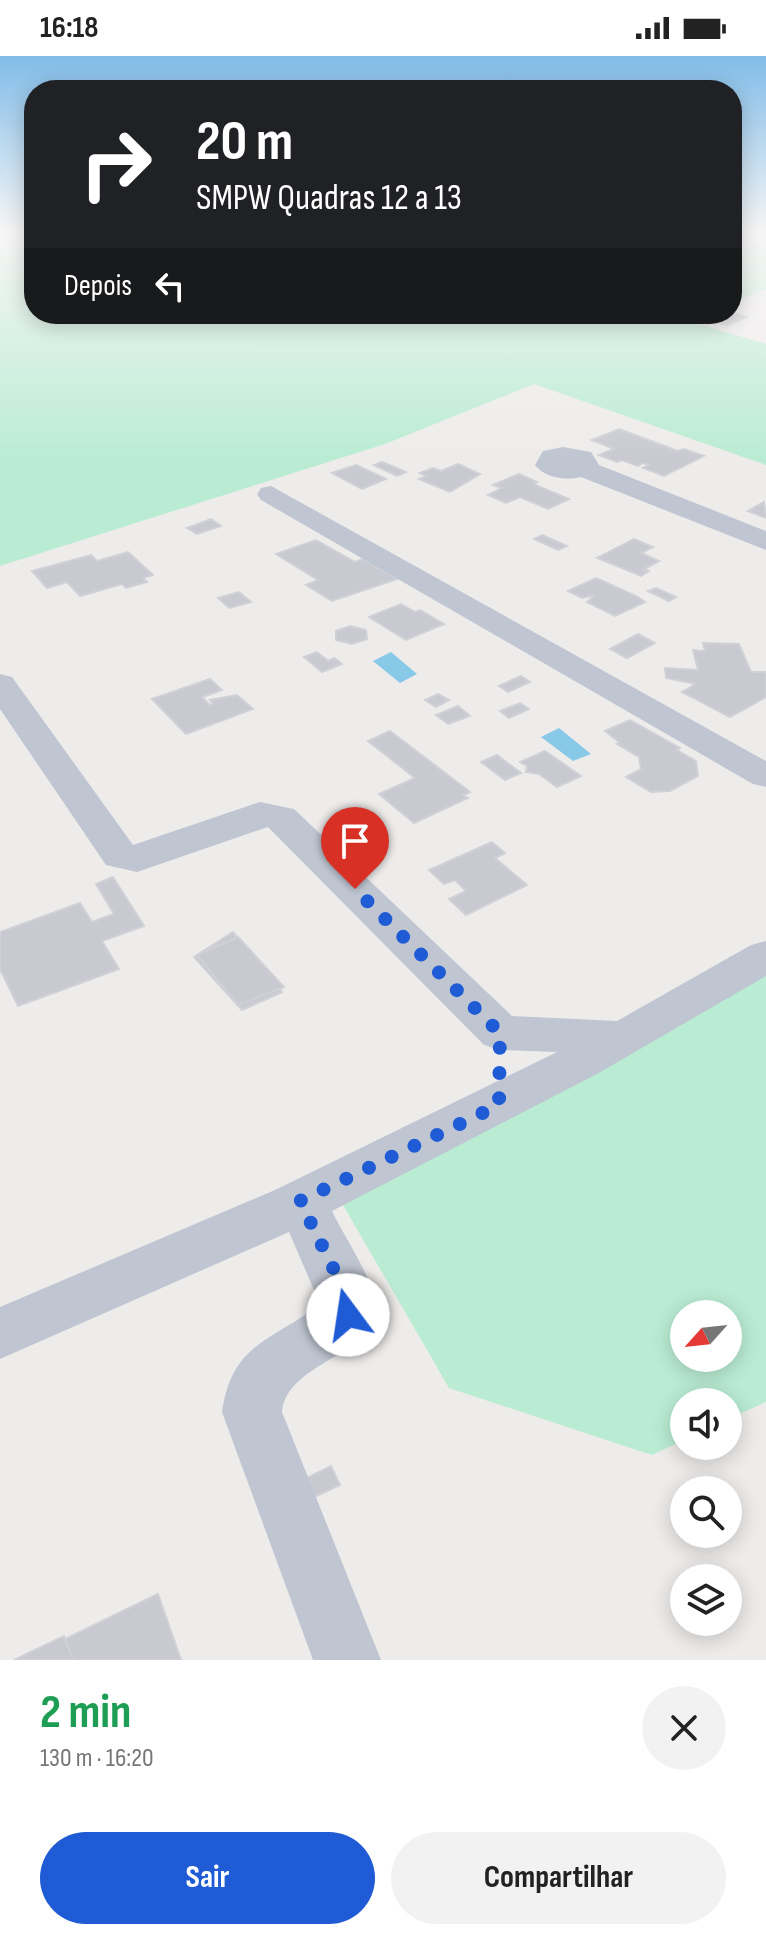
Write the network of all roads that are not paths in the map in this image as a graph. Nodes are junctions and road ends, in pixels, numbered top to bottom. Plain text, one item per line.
1 (585, 469) dead end
2 (271, 494) dead end
3 (766, 541) edge
4 (0, 684) edge
5 (766, 776) edge
6 (766, 956) edge
7 (500, 1033) junction
8 (627, 1038) junction
9 (499, 1105) junction
10 (300, 1201) junction
11 (0, 1333) edge
12 (347, 1660) edge

1 - 3 street
2 - 5 street
4 - 7 street
6 - 8 street
7 - 8 street
7 - 9 street
8 - 9 street
9 - 10 street
10 - 11 street
10 - 12 street

